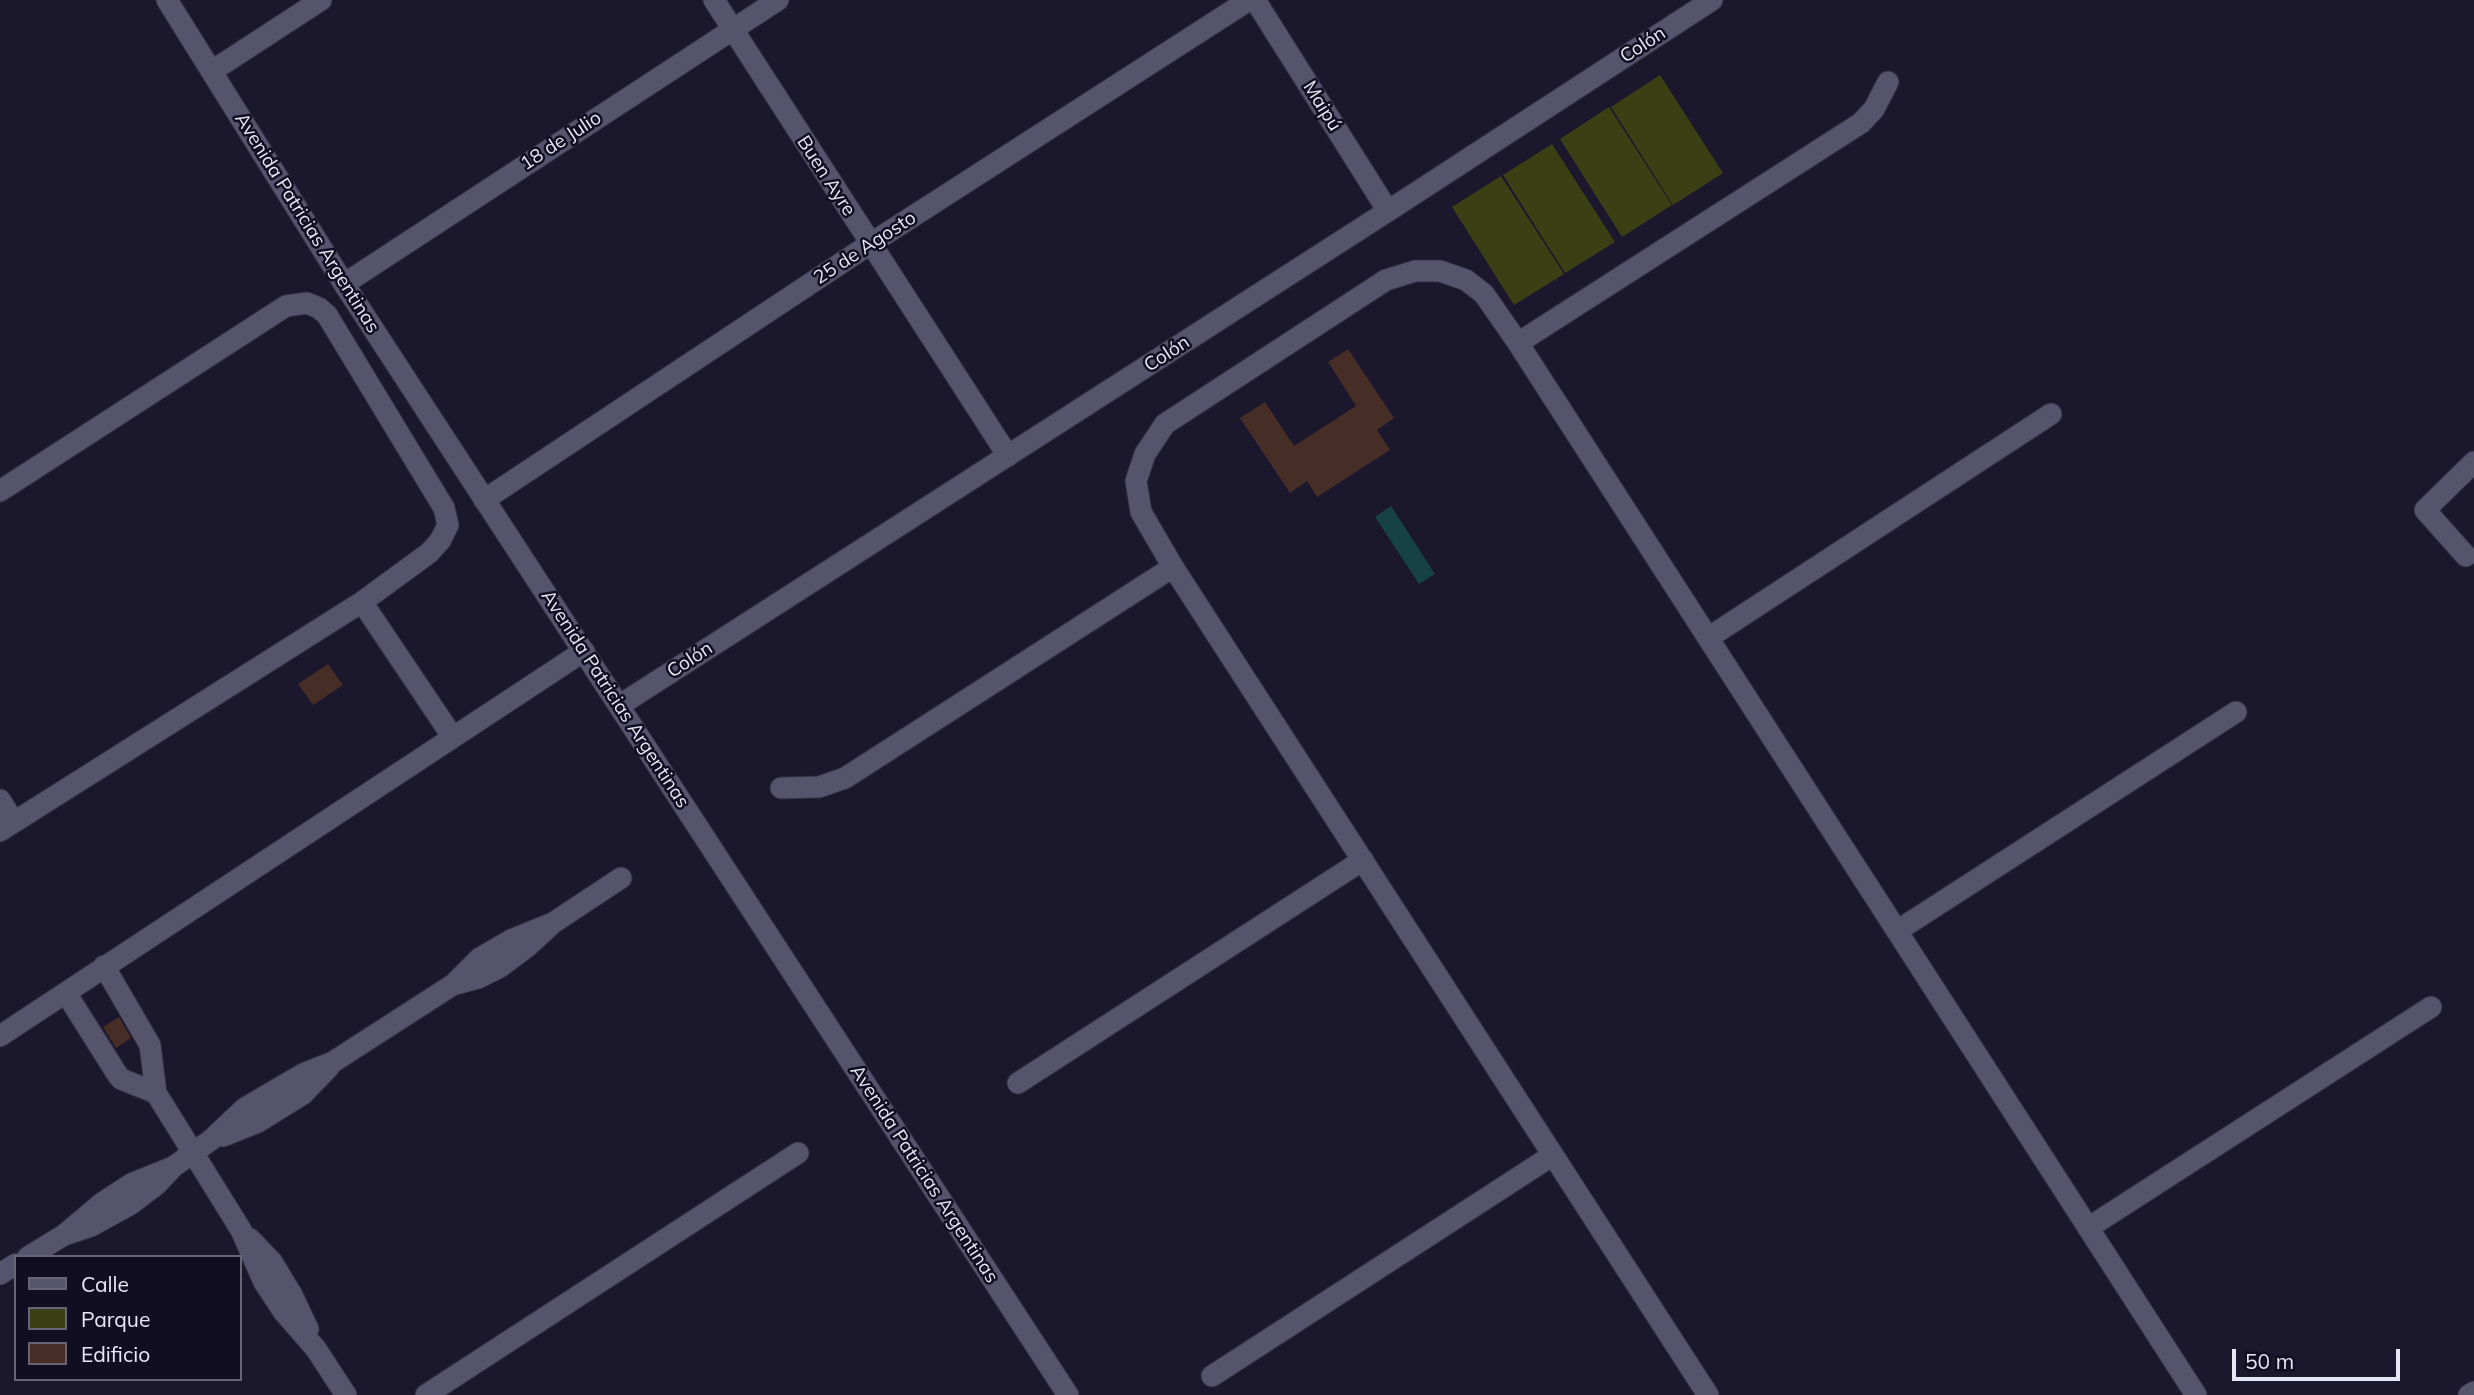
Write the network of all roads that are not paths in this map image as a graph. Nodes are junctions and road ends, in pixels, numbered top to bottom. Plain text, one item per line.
1 (167, 0) edge
2 (321, 0) edge
3 (714, 0) edge
4 (778, 0) edge
5 (1249, 0) edge
6 (1255, 0) edge
7 (1712, 0) edge
8 (732, 29) junction
9 (212, 71) junction
10 (1888, 82) dead end
11 (1388, 211) junction
12 (870, 244) junction
13 (344, 284) junction
14 (1518, 343) junction
15 (2052, 414) dead end
16 (1009, 456) junction
17 (2474, 462) edge
18 (0, 491) edge
19 (484, 500) junction
20 (2466, 556) dead end
21 (1173, 566) junction
22 (362, 602) junction
23 (1708, 638) junction
24 (584, 651) junction
25 (620, 705) junction
26 (2236, 712) dead end
27 (452, 736) junction
28 (781, 788) dead end
29 (0, 800) edge
30 (7, 827) edge
31 (1363, 860) junction
32 (621, 878) dead end
33 (1897, 931) junction
34 (104, 966) junction
35 (66, 993) junction
36 (2431, 1007) dead end
37 (0, 1036) edge
38 (1018, 1083) dead end
39 (156, 1093) junction
40 (193, 1153) junction
41 (798, 1153) dead end
42 (1553, 1156) junction
43 (2088, 1227) junction
44 (31, 1255) edge
45 (1212, 1376) dead end
46 (2474, 1392) edge
47 (346, 1395) edge
48 (426, 1395) edge
49 (1068, 1395) edge
50 (1708, 1395) edge
51 (2196, 1395) edge
52 (2469, 1395) edge

1 - 9 street, Avenida Patricias Argentinas
2 - 9 street
3 - 8 street, Buen Ayre
4 - 8 street, 18 de Julio
5 - 12 street, 25 de Agosto
6 - 11 street, Maipú
7 - 11 street, Colón
8 - 12 street, Buen Ayre
8 - 13 street, 18 de Julio
9 - 13 street, Avenida Patricias Argentinas
10 - 14 street
11 - 16 street, Colón
12 - 16 street, Buen Ayre
12 - 19 street, 25 de Agosto
13 - 19 street, Avenida Patricias Argentinas
14 - 21 street
14 - 23 street
15 - 23 street
16 - 25 street, Colón
17 - 20 street
18 - 22 street
19 - 24 street, Avenida Patricias Argentinas
21 - 28 street
21 - 31 street
22 - 27 street
22 - 30 street
23 - 33 street
24 - 25 street, Avenida Patricias Argentinas
24 - 27 street
25 - 49 street, Avenida Patricias Argentinas
26 - 33 street
27 - 34 street
29 - 30 street
31 - 38 street
31 - 42 street
32 - 40 street
33 - 43 street
34 - 35 street
34 - 39 street
35 - 37 street
35 - 39 street
36 - 43 street
39 - 40 street
40 - 44 street
40 - 47 street
41 - 48 street
42 - 45 street
42 - 50 street
43 - 51 street
46 - 52 street

